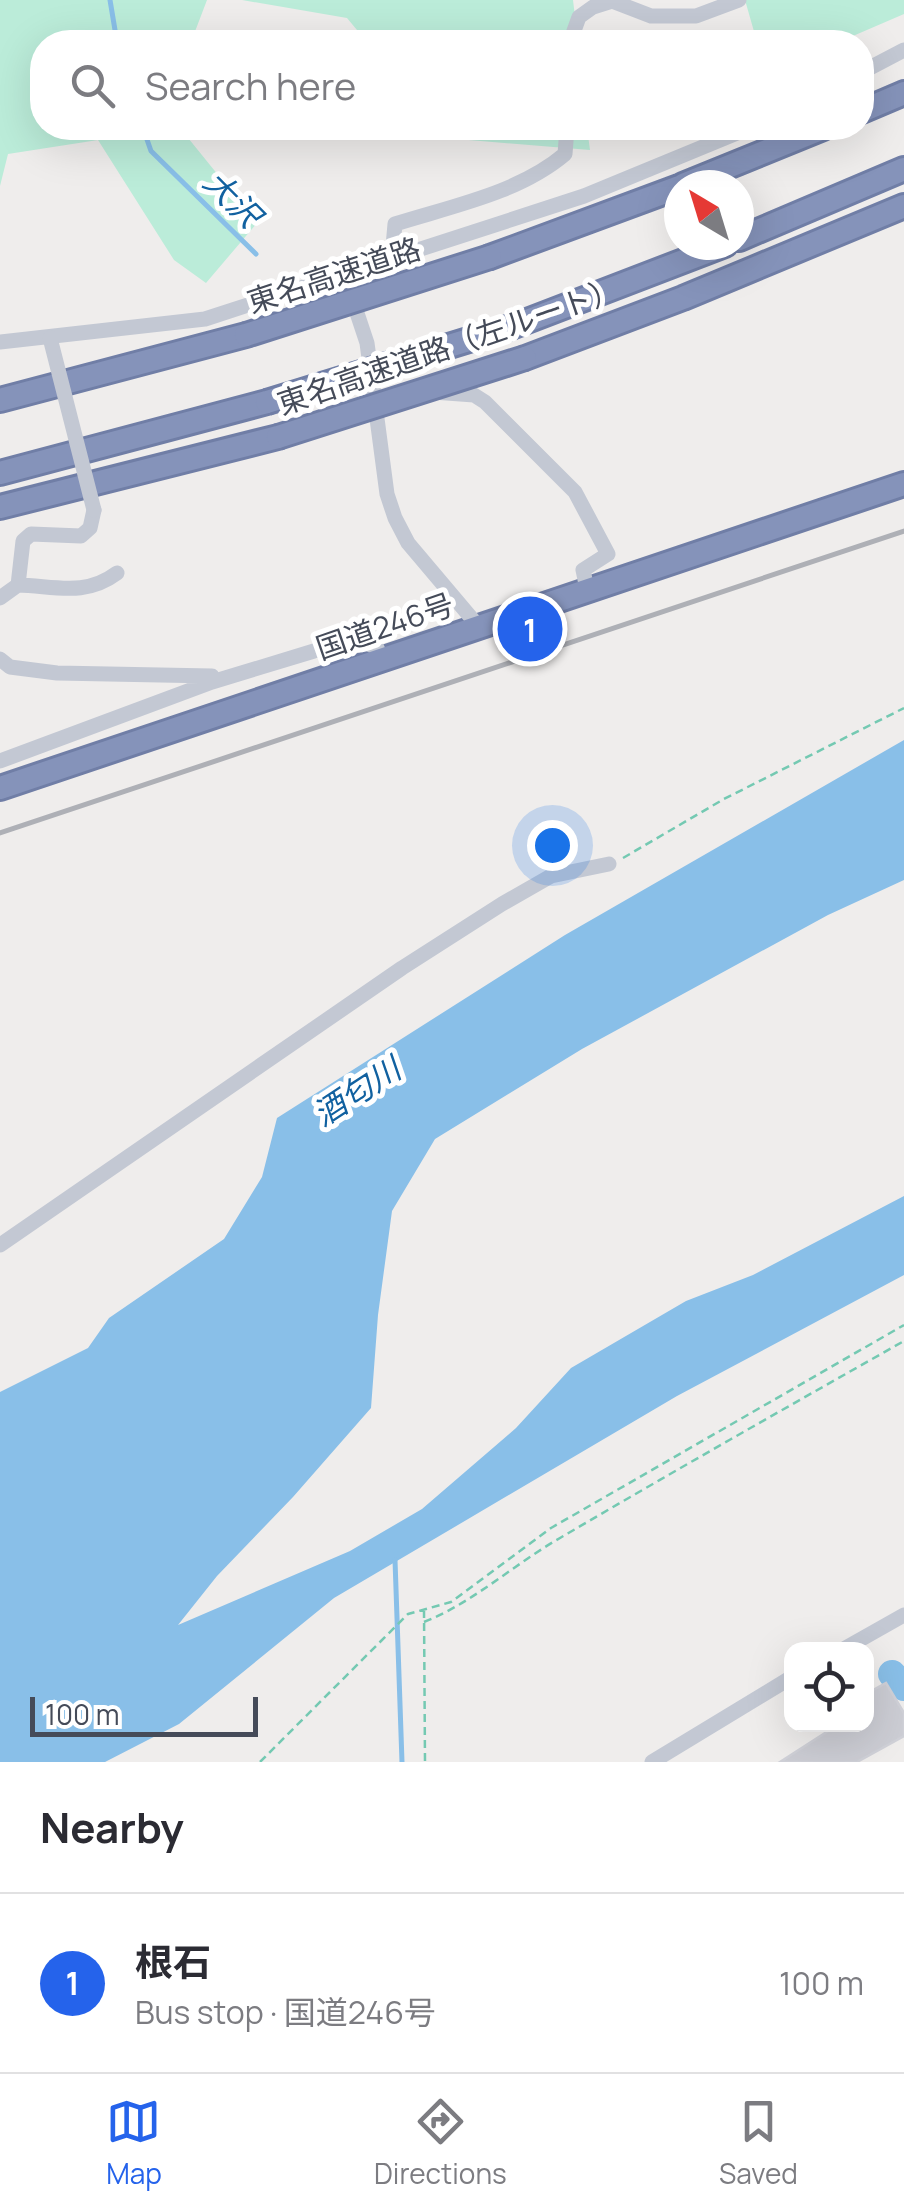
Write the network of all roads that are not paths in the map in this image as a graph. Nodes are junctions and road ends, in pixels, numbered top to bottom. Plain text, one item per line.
1 (738, 0) edge
2 (574, 30) edge
3 (904, 50) edge
4 (874, 66) edge
5 (904, 93) edge
6 (874, 106) edge
7 (566, 140) edge
8 (719, 140) edge
9 (794, 140) edge
10 (904, 168) edge
11 (720, 170) edge
12 (664, 192) edge
13 (904, 206) edge
14 (754, 233) edge
15 (392, 258) junction
16 (686, 260) edge
17 (344, 274) junction
18 (50, 338) junction
19 (0, 342) edge
20 (373, 388) junction
21 (0, 400) edge
22 (0, 473) edge
23 (904, 484) edge
24 (0, 507) edge
25 (117, 572) dead end
26 (18, 585) junction
27 (588, 589) junction
28 (0, 598) edge
29 (479, 626) junction
30 (0, 659) edge
31 (382, 660) junction
32 (218, 680) junction
33 (0, 761) edge
34 (0, 788) edge
35 (609, 864) road end
36 (0, 1245) edge
37 (904, 1616) edge
38 (857, 1642) edge
39 (784, 1682) edge
40 (652, 1762) edge

1 - 2 street
3 - 4 street
5 - 6 highway
7 - 15 street
8 - 15 street
9 - 11 highway, 東名高速道路
10 - 14 highway
12 - 21 highway, 東名高速道路, bridge
13 - 24 highway, 東名高速道路（左ルート）, bridge
15 - 17 street
16 - 22 highway, bridge
17 - 18 street
17 - 20 street
18 - 19 street
18 - 26 street, bridge
20 - 27 street
20 - 29 street
23 - 27 highway, 国道246号
25 - 26 street
26 - 28 street
27 - 29 highway, 国道246号
29 - 31 highway, 国道246号
30 - 32 street
31 - 32 street
31 - 34 highway, 国道246号
32 - 33 street
35 - 36 street
37 - 38 street
39 - 40 street

